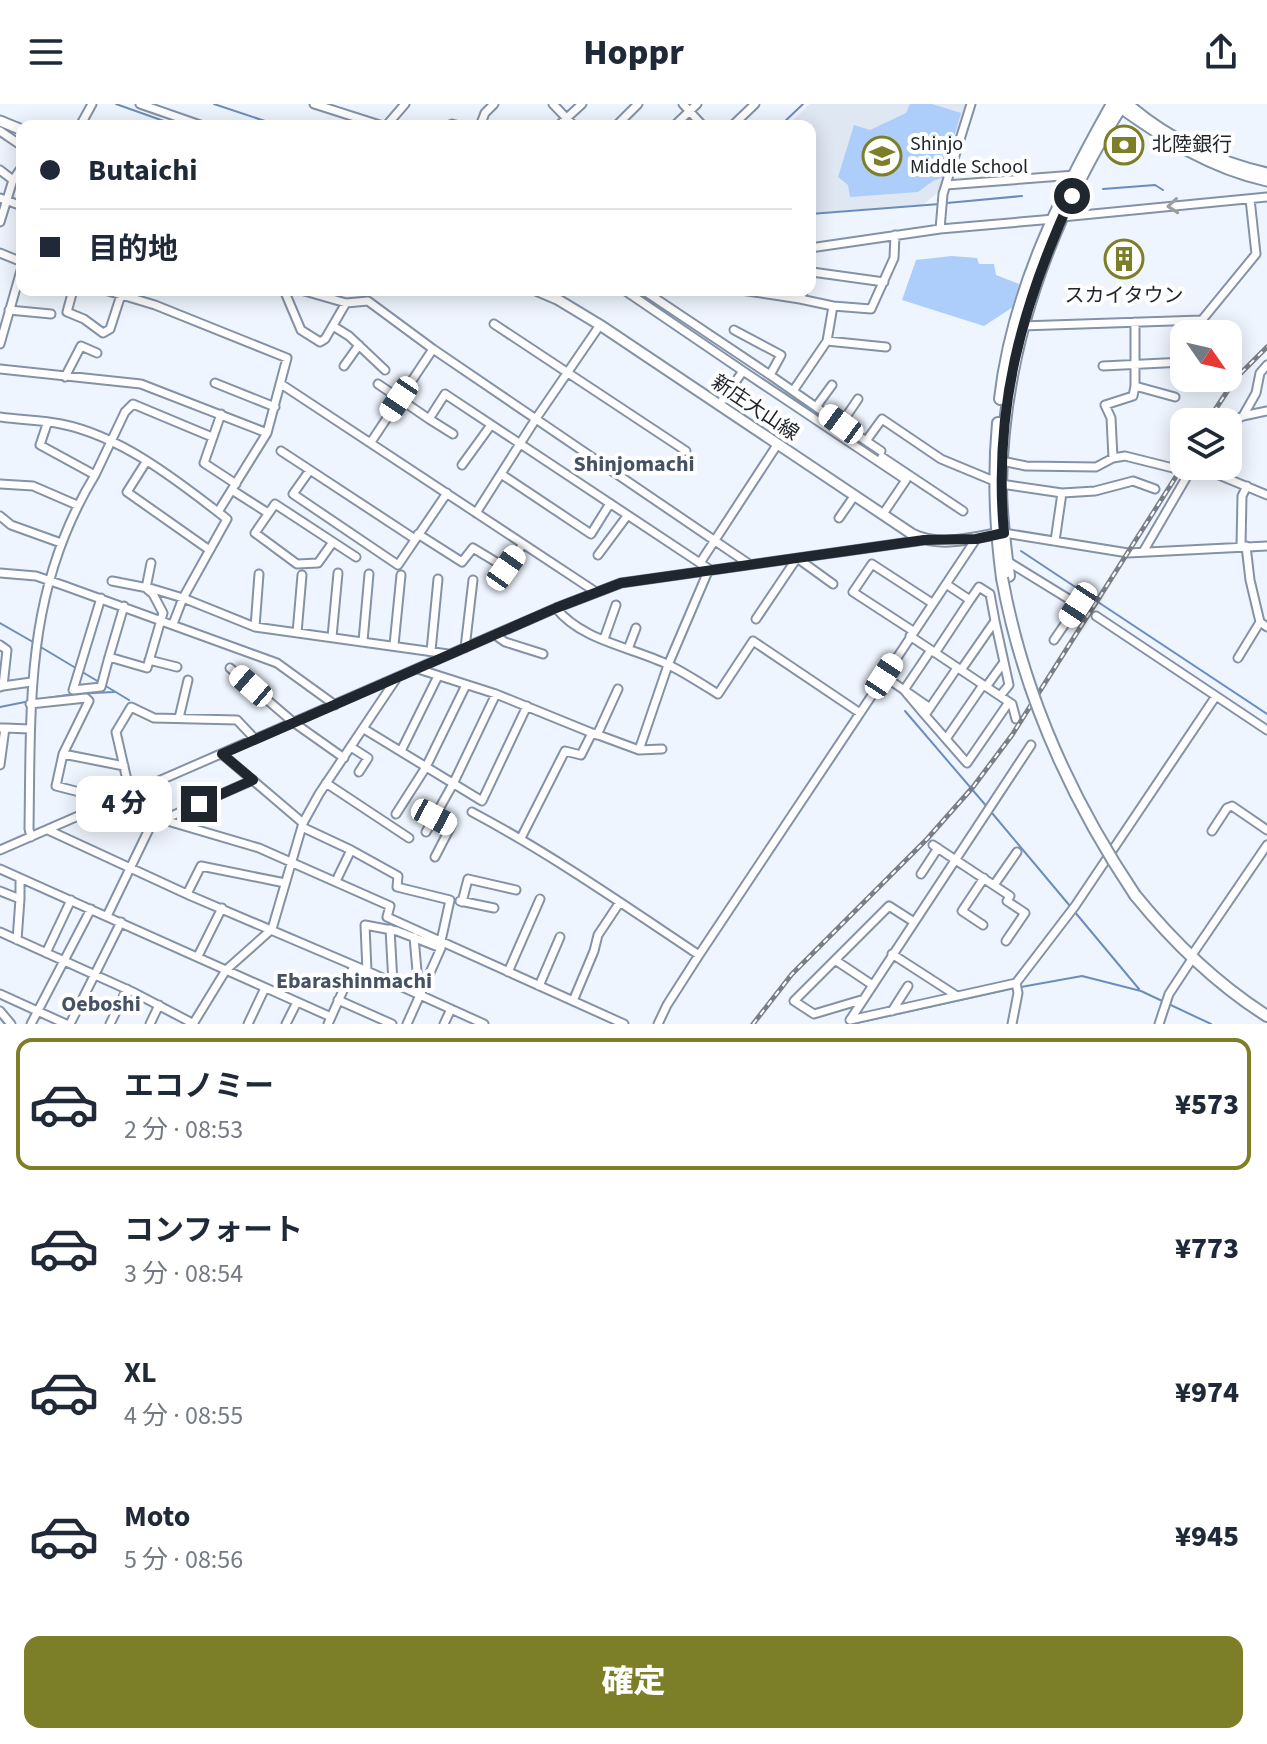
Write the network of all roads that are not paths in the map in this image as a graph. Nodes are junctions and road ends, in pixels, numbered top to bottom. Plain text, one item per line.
1 (140, 104) edge
2 (314, 104) edge
3 (405, 104) edge
4 (494, 104) edge
5 (553, 104) edge
6 (582, 104) edge
7 (638, 104) edge
8 (683, 104) edge
9 (697, 104) edge
10 (755, 104) edge
11 (971, 104) edge
12 (1120, 105) edge
13 (690, 111) junction
14 (567, 118) junction
15 (186, 120) edge
16 (366, 120) edge
17 (390, 120) edge
18 (482, 120) edge
19 (565, 120) edge
20 (624, 120) edge
21 (680, 120) edge
22 (698, 120) edge
23 (738, 120) edge
24 (0, 170) edge
25 (1267, 173) edge
26 (1077, 175) junction
27 (16, 176) edge
28 (13, 180) junction
29 (1267, 181) edge
30 (946, 185) junction
31 (0, 190) edge
32 (1267, 197) edge
33 (5, 198) edge
34 (1250, 199) junction
35 (1058, 218) junction
36 (0, 222) edge
37 (940, 229) junction
38 (895, 235) junction
39 (816, 247) edge
40 (816, 273) edge
41 (884, 282) junction
42 (16, 286) edge
43 (71, 296) edge
44 (121, 296) edge
45 (124, 296) edge
46 (287, 296) edge
47 (322, 296) edge
48 (550, 296) edge
49 (633, 296) edge
50 (652, 296) edge
51 (780, 296) edge
52 (801, 296) edge
53 (800, 299) junction
54 (0, 302) edge
55 (346, 303) junction
56 (833, 306) junction
57 (10, 308) junction
58 (51, 314) dead end
59 (1135, 322) junction
60 (1018, 323) junction
61 (494, 324) dead end
62 (600, 325) junction
63 (333, 326) junction
64 (734, 330) dead end
65 (827, 341) junction
66 (0, 344) edge
67 (359, 345) junction
68 (886, 347) dead end
69 (433, 349) junction
70 (97, 353) dead end
71 (1170, 363) edge
72 (1135, 364) junction
73 (1267, 365) edge
74 (344, 366) dead end
75 (1103, 366) dead end
76 (0, 369) edge
77 (385, 370) dead end
78 (743, 371) junction
79 (567, 373) junction
80 (770, 375) junction
81 (65, 377) junction
82 (215, 383) dead end
83 (281, 384) junction
84 (378, 384) dead end
85 (832, 385) dead end
86 (1135, 386) junction
87 (793, 391) junction
88 (1175, 397) dead end
89 (399, 399) junction
90 (858, 399) dead end
91 (719, 405) junction
92 (275, 407) junction
93 (816, 407) junction
94 (1267, 411) edge
95 (221, 414) junction
96 (1243, 416) joint
97 (0, 417) edge
98 (537, 417) junction
99 (429, 419) junction
100 (47, 424) junction
101 (841, 424) junction
102 (491, 425) junction
103 (267, 433) junction
104 (453, 434) dead end
105 (212, 437) junction
106 (112, 441) junction
107 (866, 441) junction
108 (371, 442) junction
109 (520, 444) junction
110 (777, 445) junction
111 (281, 451) dead end
112 (686, 451) dead end
113 (1113, 458) junction
114 (1002, 461) junction
115 (146, 462) junction
116 (462, 465) dead end
117 (1170, 465) edge
118 (310, 470) junction
119 (501, 474) junction
120 (95, 475) junction
121 (915, 479) junction
122 (906, 480) junction
123 (1185, 480) edge
124 (1232, 480) edge
125 (997, 483) junction
126 (0, 484) edge
127 (1247, 486) junction
128 (234, 487) junction
129 (1155, 489) dead end
130 (447, 493) junction
131 (1062, 493) junction
132 (855, 495) junction
133 (1267, 495) edge
134 (77, 505) junction
135 (609, 505) junction
136 (963, 511) dead end
137 (218, 512) junction
138 (268, 513) junction
139 (476, 513) junction
140 (883, 514) junction
141 (0, 516) edge
142 (627, 516) junction
143 (839, 518) dead end
144 (1000, 533) junction
145 (416, 537) junction
146 (716, 539) junction
147 (976, 539) junction
148 (924, 540) junction
149 (1055, 541) junction
150 (333, 542) junction
151 (61, 543) junction
152 (523, 544) junction
153 (1243, 546) junction
154 (1267, 546) edge
155 (876, 548) junction
156 (208, 549) junction
157 (1143, 552) junction
158 (598, 555) dead end
159 (356, 557) dead end
160 (797, 558) junction
161 (1007, 561) junction
162 (151, 563) dead end
163 (700, 563) junction
164 (749, 564) junction
165 (872, 564) junction
166 (709, 569) junction
167 (0, 573) edge
168 (338, 573) dead end
169 (259, 574) dead end
170 (369, 574) dead end
171 (302, 575) dead end
172 (401, 575) dead end
173 (1005, 577) junction
174 (438, 579) dead end
175 (48, 580) junction
176 (473, 580) dead end
177 (112, 581) dead end
178 (833, 584) dead end
179 (946, 584) junction
180 (146, 588) junction
181 (596, 592) junction
182 (101, 598) junction
183 (183, 598) junction
184 (970, 600) junction
185 (932, 603) junction
186 (616, 605) dead end
187 (124, 606) junction
188 (556, 608) junction
189 (1096, 616) dead end
190 (756, 619) dead end
191 (161, 621) junction
192 (995, 621) junction
193 (173, 624) junction
194 (1263, 625) edge
195 (255, 627) junction
196 (636, 628) dead end
197 (297, 633) junction
198 (912, 634) junction
199 (495, 635) junction
200 (332, 637) junction
201 (604, 639) junction
202 (1054, 640) dead end
203 (363, 641) junction
204 (0, 645) edge
205 (394, 645) junction
206 (465, 648) junction
207 (628, 649) junction
208 (431, 651) junction
209 (933, 652) junction
210 (450, 654) junction
211 (543, 654) dead end
212 (109, 657) junction
213 (1238, 658) dead end
214 (149, 660) junction
215 (1004, 662) junction
216 (668, 665) junction
217 (177, 667) dead end
218 (230, 668) dead end
219 (418, 669) junction
220 (959, 669) junction
221 (438, 676) junction
222 (884, 676) junction
223 (397, 677) junction
224 (188, 680) dead end
225 (31, 682) junction
226 (466, 685) junction
227 (1, 686) edge
228 (984, 686) junction
229 (618, 689) dead end
230 (904, 690) junction
231 (496, 694) junction
232 (1000, 696) junction
233 (1216, 696) junction
234 (1009, 702) junction
235 (30, 704) junction
236 (335, 705) junction
237 (527, 706) junction
238 (927, 711) junction
239 (860, 713) junction
240 (179, 718) junction
241 (1016, 719) dead end
242 (293, 722) junction
243 (2, 728) edge
244 (30, 729) junction
245 (364, 729) junction
246 (1267, 730) edge
247 (594, 734) junction
248 (255, 739) junction
249 (946, 739) junction
250 (1031, 745) dead end
251 (351, 747) junction
252 (662, 749) dead end
253 (639, 750) junction
254 (401, 751) junction
255 (63, 754) junction
256 (222, 754) junction
257 (344, 758) junction
258 (0, 765) edge
259 (124, 766) junction
260 (426, 767) junction
261 (359, 772) dead end
262 (253, 780) junction
263 (326, 783) junction
264 (453, 784) junction
265 (130, 793) junction
266 (104, 806) junction
267 (472, 812) dead end
268 (396, 814) dead end
269 (434, 817) junction
270 (164, 820) junction
271 (302, 825) junction
272 (47, 830) junction
273 (1267, 830) edge
274 (1212, 831) dead end
275 (426, 832) dead end
276 (31, 837) junction
277 (409, 838) dead end
278 (521, 838) junction
279 (1267, 845) edge
280 (0, 850) edge
281 (351, 850) junction
282 (1017, 852) dead end
283 (435, 857) dead end
284 (955, 860) junction
285 (291, 861) junction
286 (130, 868) junction
287 (0, 869) edge
288 (921, 874) dead end
289 (20, 878) junction
290 (984, 878) junction
291 (336, 881) junction
292 (285, 883) junction
293 (994, 885) junction
294 (516, 890) dead end
295 (0, 891) edge
296 (187, 894) junction
297 (20, 899) junction
298 (540, 899) dead end
299 (71, 900) junction
300 (450, 900) junction
301 (462, 902) junction
302 (620, 902) junction
303 (222, 908) junction
304 (494, 908) dead end
305 (91, 909) junction
306 (107, 916) junction
307 (121, 922) junction
308 (914, 922) junction
309 (983, 925) dead end
310 (272, 929) junction
311 (390, 929) junction
312 (0, 932) edge
313 (414, 937) junction
314 (560, 937) dead end
315 (17, 940) junction
316 (1006, 941) dead end
317 (442, 944) junction
318 (46, 953) junction
319 (892, 954) junction
320 (699, 955) junction
321 (1193, 955) junction
322 (198, 956) junction
323 (62, 960) junction
324 (835, 960) junction
325 (354, 966) junction
326 (226, 970) junction
327 (367, 971) junction
328 (508, 972) junction
329 (95, 975) junction
330 (393, 983) junction
331 (1016, 983) junction
332 (871, 984) junction
333 (539, 986) junction
334 (908, 986) dead end
335 (265, 988) junction
336 (127, 989) junction
337 (0, 994) edge
338 (419, 996) junction
339 (957, 996) junction
340 (338, 1000) junction
341 (861, 1000) junction
342 (573, 1001) junction
343 (297, 1002) junction
344 (159, 1005) junction
345 (451, 1009) junction
346 (1267, 1009) edge
347 (37, 1010) junction
348 (0, 1011) edge
349 (892, 1011) junction
350 (1267, 1016) edge
351 (329, 1020) edge
352 (1160, 1020) edge
353 (849, 1022) edge
354 (11, 1024) edge
355 (31, 1024) edge
356 (68, 1024) edge
357 (110, 1024) edge
358 (150, 1024) edge
359 (194, 1024) edge
360 (248, 1024) edge
361 (286, 1024) edge
362 (392, 1024) edge
363 (407, 1024) edge
364 (444, 1024) edge
365 (484, 1024) edge
366 (624, 1024) edge
367 (658, 1024) edge
368 (1012, 1024) edge

1 - 15 street
2 - 16 street
3 - 17 street
4 - 18 street
5 - 14 street
6 - 14 street
7 - 20 street
8 - 13 street
9 - 13 street
10 - 23 street
11 - 30 street
12 - 25 main road
12 - 26 highway
12 - 29 main road
13 - 21 street
13 - 22 street
14 - 19 street
24 - 28 street
26 - 30 street
26 - 35 highway
27 - 28 street
28 - 33 street
30 - 37 street
31 - 33 street
32 - 34 street
33 - 36 street
34 -> 35 street
34 - 59 street
35 - 37 street
35 - 60 highway
37 - 38 street
38 - 39 street
38 - 41 street
40 - 41 street
41 - 56 street
42 - 57 street
43 - 44 street
45 - 83 street
46 - 63 street
47 - 55 street
48 - 62 main road, 新庄大山線
49 - 78 street
50 - 80 street
51 - 53 street
52 - 53 street
53 - 56 street
54 - 57 street
55 - 63 street
55 - 69 street
56 - 65 street
57 - 58 street
57 - 66 street
59 - 60 street
59 - 72 street
60 - 114 highway
60 - 125 highway
61 - 79 street
62 - 79 street
62 - 91 main road, 新庄大山線
63 - 67 street
64 - 80 street
65 - 68 street
65 - 87 street
67 - 74 street
67 - 77 street
69 - 89 street
69 - 98 street
70 - 81 street
71 - 72 street
72 - 75 street
72 - 86 street
73 - 96 street
76 - 81 street
78 - 91 street
78 - 122 street
79 - 98 street
79 - 112 street
80 - 87 street
81 - 95 street
82 - 92 street
83 - 92 street
83 - 108 street
84 - 89 street
85 - 93 street
86 - 88 street
86 - 113 street
87 - 93 street
89 - 99 street
89 - 108 street
90 - 101 street
91 - 110 main road, 新庄大山線
92 - 103 street
93 - 101 street
94 - 96 street
95 - 103 street
95 - 105 street
97 - 100 street
98 - 109 street
98 - 146 street
99 - 102 street
99 - 104 street
100 - 106 street
100 - 120 street
101 - 107 street
102 - 109 street
102 - 116 street
103 - 128 street
105 - 106 street
105 - 128 street
106 - 115 street
106 - 120 street
107 - 121 street
107 - 125 street
108 - 130 street
109 - 119 street
109 - 135 street
110 - 132 main road, 新庄大山線
110 - 146 street
111 - 118 street
113 - 114 street
113 - 117 street
114 - 125 highway
115 - 137 street
115 - 156 street
118 - 145 street
118 - 145 street
119 - 135 street
119 - 139 street
120 - 134 street
121 - 122 street
121 - 136 street
122 - 140 street
123 - 157 street
124 - 127 street
125 - 131 street
125 - 144 highway
126 - 134 street
127 - 133 street
127 - 153 street
128 - 137 street
128 - 138 street
129 - 131 street
130 - 139 street
130 - 145 street
131 - 149 street
132 - 140 main road, 新庄大山線
132 - 143 street
134 - 151 street
135 - 142 street
137 - 156 street
138 - 150 street
138 - 150 street
139 - 152 street
140 - 148 main road, 新庄大山線
141 - 151 street
142 - 158 street
142 - 163 street
144 - 147 main road
144 - 149 street
144 - 161 highway
144 - 173 highway
145 - 152 street
146 - 163 street
146 - 164 street
147 - 148 main road
147 - 179 street
148 - 155 street
149 - 157 street
150 - 159 street
151 - 175 street
152 - 181 street
153 - 154 street
153 - 157 street
153 - 194 street
155 - 160 street
155 - 165 street
156 - 183 street
160 - 164 street
160 - 178 street
160 - 190 street
161 - 173 highway
161 - 202 street
162 - 180 street
163 - 166 street
164 - 166 street
165 - 185 street
165 - 198 street
166 - 181 street
166 - 216 street
167 - 175 street
168 - 200 street
169 - 195 street
170 - 203 street
171 - 197 street
172 - 205 street
173 - 321 highway, bridge
174 - 208 street
175 - 182 street
175 - 225 street
176 - 206 street
177 - 180 street
179 - 184 street
179 - 185 street
180 - 183 street
180 - 191 street
181 - 188 street
182 - 187 street
182 - 212 street
183 - 193 street
183 - 195 street
184 - 192 street
184 - 209 street
185 - 198 street
186 - 201 street
187 - 191 street
187 - 212 street
188 - 199 street
188 - 201 street
189 - 233 street
191 - 193 street
191 - 214 street
192 - 215 street
192 - 220 street
193 - 236 street
194 - 213 street
195 - 197 street
196 - 207 street
197 - 200 street
198 - 209 street
198 - 222 street
199 - 206 street
199 - 211 street
200 - 203 street
201 - 207 street
203 - 205 street
204 - 227 street
205 - 208 street
206 - 210 street
207 - 216 street
208 - 210 street
209 - 220 street
209 - 230 street
210 - 219 street
212 - 214 street
214 - 217 street
215 - 228 street
215 - 232 street
216 - 239 street
216 - 253 street
218 - 242 street
219 - 221 street
219 - 223 street
220 - 228 street
220 - 238 street
221 - 226 street
221 - 254 street
222 - 230 street
222 - 239 street
223 - 236 street
223 - 245 street
224 - 240 street
225 - 227 street
225 - 235 street
226 - 231 street
226 - 260 street
228 - 232 street
228 - 249 street
229 - 247 street
230 - 238 street
231 - 237 street
231 - 264 street
232 - 234 street
233 - 246 street
233 - 331 street
234 - 241 street
234 - 249 street
235 - 244 street
235 - 255 street
236 - 242 street
237 - 247 street
237 - 264 street
238 - 249 street
239 - 320 street
240 - 248 street
240 - 259 street
242 - 248 street
242 - 257 street
243 - 244 street
243 - 258 street
244 - 276 street
245 - 251 street
245 - 254 street
247 - 253 street
247 - 278 street
248 - 256 street
250 - 284 street
251 - 257 street
251 - 261 street
252 - 253 street
254 - 260 street
255 - 259 street
255 - 266 street
256 - 262 street
256 - 265 street
257 - 263 street
259 - 265 street
260 - 264 street
260 - 268 street
262 - 270 street
262 - 271 street
263 - 271 street
263 - 277 street
264 - 269 street
265 - 266 street
266 - 272 street
267 - 278 street
269 - 275 street
269 - 283 street
270 - 285 street
270 - 286 street
271 - 281 street
271 - 285 street
272 - 276 street
272 - 286 street
273 - 274 street
276 - 280 street
278 - 302 street
279 - 321 street
281 - 291 street
281 - 300 street
282 - 293 street
284 - 288 street
284 - 290 street
284 - 308 street
285 - 291 street
285 - 292 street
286 - 296 street
286 - 306 street
287 - 289 street
289 - 297 street
289 - 299 street
290 - 293 street
290 - 309 street
291 - 317 street
292 - 296 street
292 - 310 street
293 - 316 street
294 - 301 street
295 - 297 street
296 - 303 street
297 - 315 street
298 - 328 street
299 - 305 street
299 - 318 street
300 - 301 street
300 - 317 street
301 - 304 street
302 - 320 street
302 - 342 street
303 - 310 street
303 - 322 street
305 - 306 street
305 - 323 street
306 - 307 street
307 - 322 street
307 - 329 street
308 - 319 street
308 - 324 street
310 - 325 street
310 - 326 street
311 - 313 street
311 - 327 street
311 - 330 street
312 - 315 street
313 - 317 street
313 - 338 street
314 - 333 street
315 - 318 street
317 - 328 street
317 - 338 street
318 - 323 street
319 - 332 street
319 - 339 street
320 - 367 street
321 - 346 highway
321 - 350 highway
321 - 352 street
322 - 326 street
323 - 329 street
323 - 347 street
324 - 332 street
324 - 341 street
325 - 327 street
325 - 340 street
326 - 335 street
326 - 359 street
327 - 330 street
328 - 333 street
329 - 336 street
329 - 356 street
330 - 338 street
331 - 339 street
331 - 368 street
332 - 341 street
333 - 342 street
334 - 349 street
335 - 343 street
335 - 360 street
336 - 344 street
336 - 357 street
337 - 347 street
338 - 345 street
338 - 363 street
339 - 349 street
340 - 351 street
340 - 362 street
341 - 353 street
342 - 366 street
343 - 351 street
343 - 361 street
344 - 358 street
344 - 359 street
345 - 364 street
345 - 365 street
347 - 355 street
347 - 356 street
348 - 354 street
349 - 353 street

